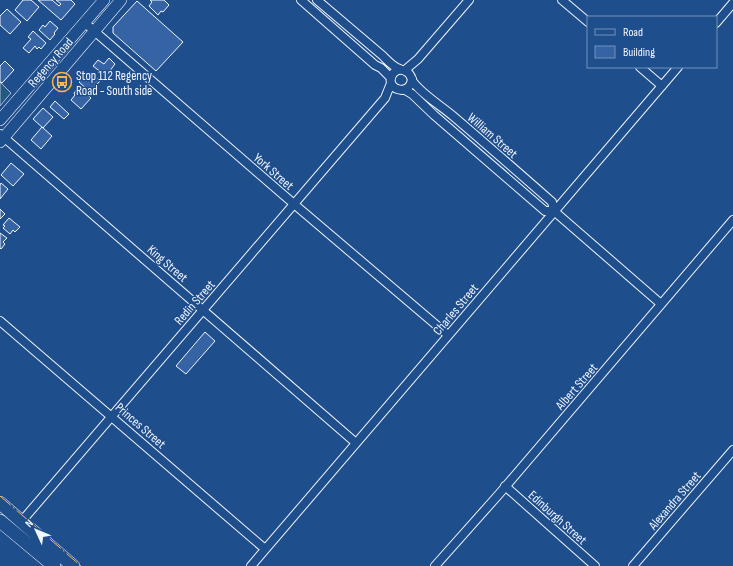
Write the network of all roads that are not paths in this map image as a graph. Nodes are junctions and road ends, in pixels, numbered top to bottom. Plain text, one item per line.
1 (104, 0) edge
2 (121, 0) edge
3 (301, 0) edge
4 (317, 0) edge
5 (469, 0) edge
6 (562, 0) edge
7 (733, 3) edge
8 (587, 21) edge
9 (85, 22) junction
10 (717, 22) edge
11 (95, 31) junction
12 (641, 68) edge
13 (677, 68) edge
14 (407, 74) junction
15 (391, 81) junction
16 (662, 86) junction
17 (402, 90) junction
18 (385, 98) junction
19 (0, 120) edge
20 (1, 138) edge
21 (294, 204) junction
22 (554, 211) junction
23 (733, 220) edge
24 (661, 304) junction
25 (203, 310) junction
26 (0, 321) edge
27 (448, 335) junction
28 (112, 416) junction
29 (356, 443) junction
30 (733, 450) edge
31 (505, 486) junction
32 (0, 503) edge
33 (0, 521) edge
34 (21, 522) junction
35 (0, 531) edge
36 (17, 535) junction
37 (265, 549) junction
38 (54, 566) edge
39 (73, 566) edge
40 (250, 566) edge
41 (436, 566) edge
42 (595, 566) edge
43 (633, 566) edge

1 - 9 main road, Regency Road
2 - 11 main road, Regency Road
3 - 15 street
4 - 14 street, William Street
5 - 14 street
6 - 8 street
7 - 10 street
9 - 11 street, York Street
9 - 19 main road, Regency Road
11 - 20 main road, Regency Road
11 - 21 street, York Street
12 - 16 street
13 - 16 street, Charles Street
14 - 15 street
14 - 17 street
14 - 22 street, William Street
15 - 17 street
15 - 18 street, Redin Street
16 - 22 street, Charles Street
17 - 18 street, Redin Street
17 - 22 street, William Street
18 - 21 street, Redin Street
20 - 25 street, King Street
21 - 25 street, Redin Street
21 - 27 street, York Street
22 - 24 street, William Street
22 - 27 street, Charles Street
23 - 24 street, Albert Street
24 - 31 street, Albert Street
25 - 28 street, Redin Street
25 - 29 street, King Street
26 - 28 street, Princes Street
27 - 29 street, Charles Street
28 - 34 street, Redin Street
28 - 37 street, Princes Street
29 - 37 street, Charles Street
30 - 43 street, Alexandra Street
31 - 41 street, Albert Street
31 - 42 street, Edinburgh Street
32 - 34 main road
33 - 36 main road
34 - 39 main road
35 - 36 street
36 - 38 main road
37 - 40 street, Charles Street

